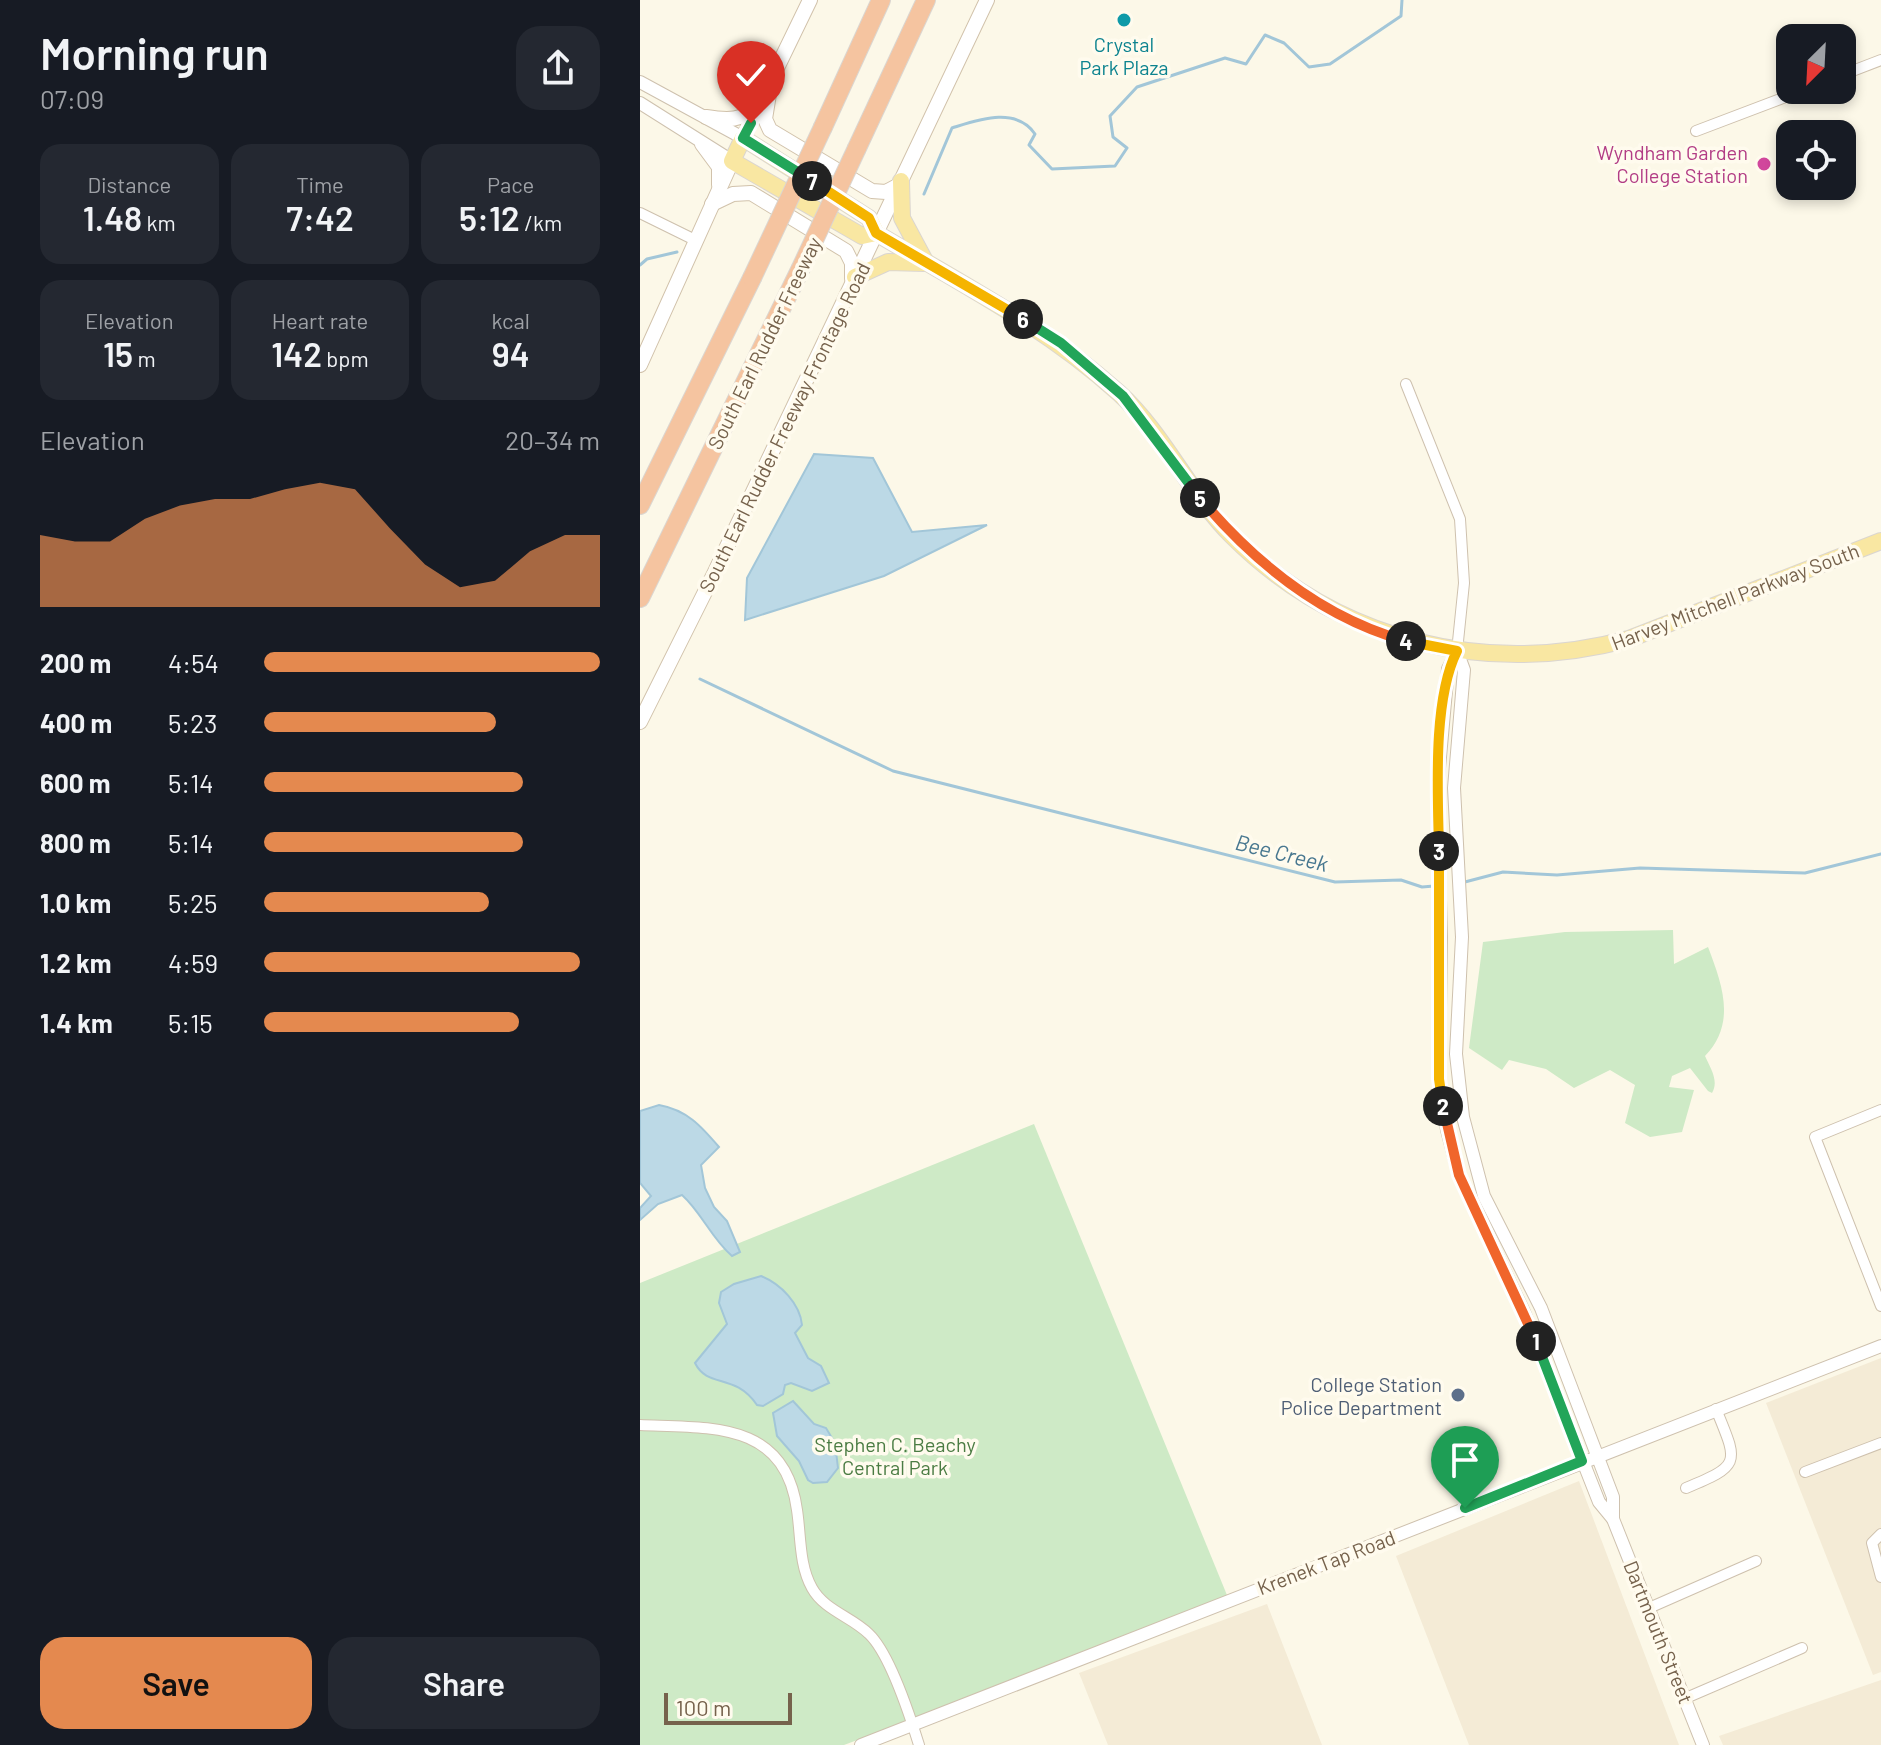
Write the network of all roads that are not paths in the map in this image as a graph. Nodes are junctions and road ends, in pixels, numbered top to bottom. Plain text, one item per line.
1 (810, 0) edge
2 (881, 0) edge
3 (928, 0) edge
4 (987, 0) edge
5 (1881, 60) edge
6 (1856, 70) edge
7 (640, 82) edge
8 (767, 89) junction
9 (1776, 101) edge
10 (640, 103) edge
11 (706, 117) junction
12 (1696, 131) dead end
13 (743, 138) junction
14 (702, 144) junction
15 (732, 161) junction
16 (900, 183) junction
17 (719, 190) junction
18 (712, 204) junction
19 (640, 213) edge
20 (876, 233) junction
21 (695, 240) junction
22 (926, 263) junction
23 (854, 280) junction
24 (640, 365) edge
25 (1406, 384) dead end
26 (640, 505) edge
27 (1881, 541) edge
28 (640, 598) edge
29 (1457, 651) junction
30 (640, 722) edge
31 (1881, 1110) edge
32 (1881, 1306) edge
33 (1881, 1346) edge
34 (1716, 1409) junction
35 (640, 1425) edge
36 (1881, 1443) edge
37 (1597, 1455) junction
38 (1582, 1461) junction
39 (1805, 1472) dead end
40 (1686, 1488) dead end
41 (1613, 1519) junction
42 (1881, 1534) edge
43 (1756, 1561) dead end
44 (1881, 1577) edge
45 (1649, 1608) junction
46 (1802, 1648) dead end
47 (1686, 1698) junction
48 (911, 1725) junction
49 (861, 1745) edge
50 (919, 1745) edge
51 (1703, 1745) edge

1 - 8 main road
2 - 26 highway, South Earl Rudder Freeway, bridge
3 - 28 highway, South Earl Rudder Freeway, bridge
4 - 16 main road, South Earl Rudder Freeway Frontage Road
5 - 6 street
7 - 11 street
8 - 11 main road
8 - 13 main road
8 - 16 main road
9 - 12 street
10 - 14 street
11 - 13 street
13 - 15 main road
13 - 20 main road, Harvey Mitchell Parkway South
14 - 15 street
14 - 17 main road
15 - 17 main road
15 - 20 main road, Harvey Mitchell Parkway South
16 - 20 main road, South Earl Rudder Freeway Frontage Road
16 - 22 main road
17 - 18 main road
18 - 21 main road
18 - 23 main road
19 - 21 street
20 - 22 main road, Harvey Mitchell Parkway South
20 - 23 main road, South Earl Rudder Freeway Frontage Road
21 - 24 main road
22 - 23 main road
22 - 29 main road, Harvey Mitchell Parkway South
23 - 30 main road, South Earl Rudder Freeway Frontage Road
25 - 29 street, Dartmouth Street
27 - 29 main road, Harvey Mitchell Parkway South
29 - 37 street, Dartmouth Street
29 - 38 street, Dartmouth Street
31 - 32 street
33 - 34 street, Krenek Tap Road
34 - 37 street, Krenek Tap Road
34 - 40 street
35 - 48 street
36 - 39 street
37 - 38 street, Krenek Tap Road
37 - 41 street, Dartmouth Street
38 - 41 street, Dartmouth Street
38 - 48 street, Krenek Tap Road
41 - 45 street, Dartmouth Street
42 - 44 street
43 - 45 street
45 - 47 street, Dartmouth Street
46 - 47 street
47 - 51 street, Dartmouth Street
48 - 49 street, Krenek Tap Road
48 - 50 street

